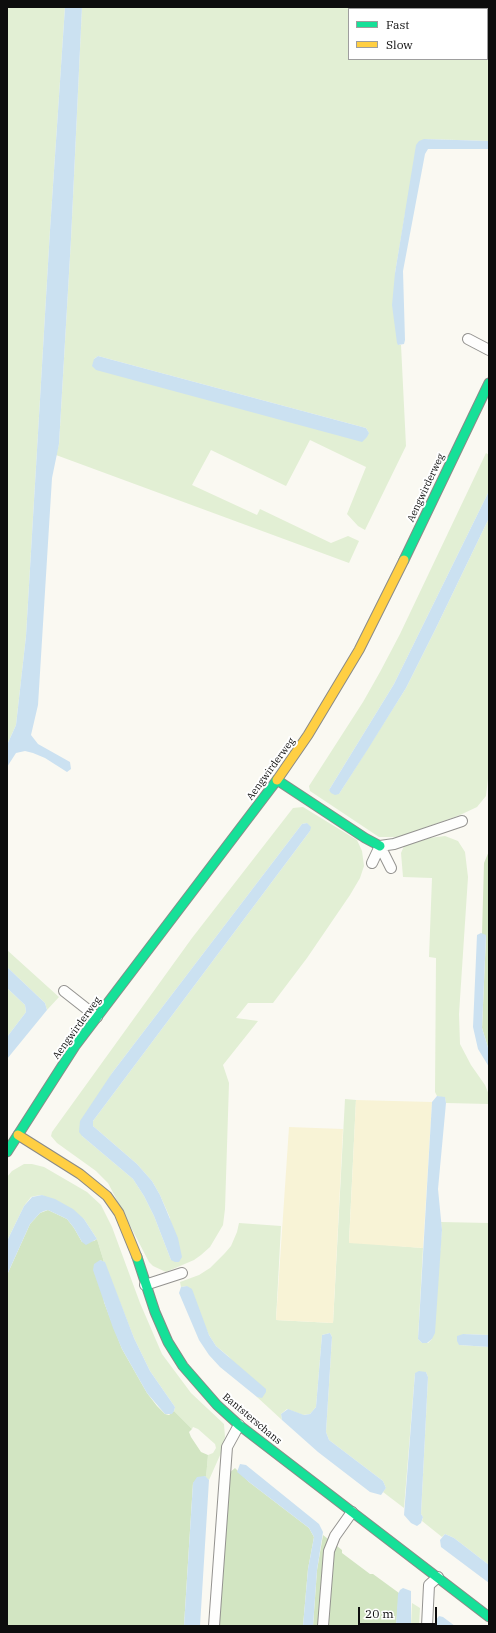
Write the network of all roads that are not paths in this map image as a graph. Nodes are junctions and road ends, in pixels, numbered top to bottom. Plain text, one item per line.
1 (468, 340) dead end
2 (489, 350) edge
3 (489, 383) edge
4 (277, 780) junction
5 (462, 821) dead end
6 (447, 826) junction
7 (459, 832) dead end
8 (380, 846) junction
9 (372, 863) dead end
10 (391, 868) dead end
11 (64, 991) dead end
12 (97, 1017) junction
13 (18, 1135) junction
14 (7, 1152) edge
15 (182, 1273) dead end
16 (145, 1285) junction
17 (239, 1425) junction
18 (352, 1512) junction
19 (438, 1577) junction
20 (489, 1617) edge
21 (214, 1626) edge
22 (323, 1626) edge
23 (427, 1626) edge

1 - 2 lane
3 - 4 street, Aengwirderweg
4 - 8 street
4 - 12 street, Aengwirderweg
5 - 6 lane
6 - 7 lane
6 - 8 lane
8 - 9 lane
8 - 10 lane
11 - 12 lane
12 - 13 street, Aengwirderweg
13 - 14 street, Aengwirderweg
13 - 16 street, Bantsterschans
15 - 16 lane
16 - 17 street, Bantsterschans
17 - 18 street, Bantsterschans
17 - 21 lane
18 - 19 street, Bantsterschans
18 - 22 lane
19 - 20 street, Bantsterschans
19 - 23 lane

